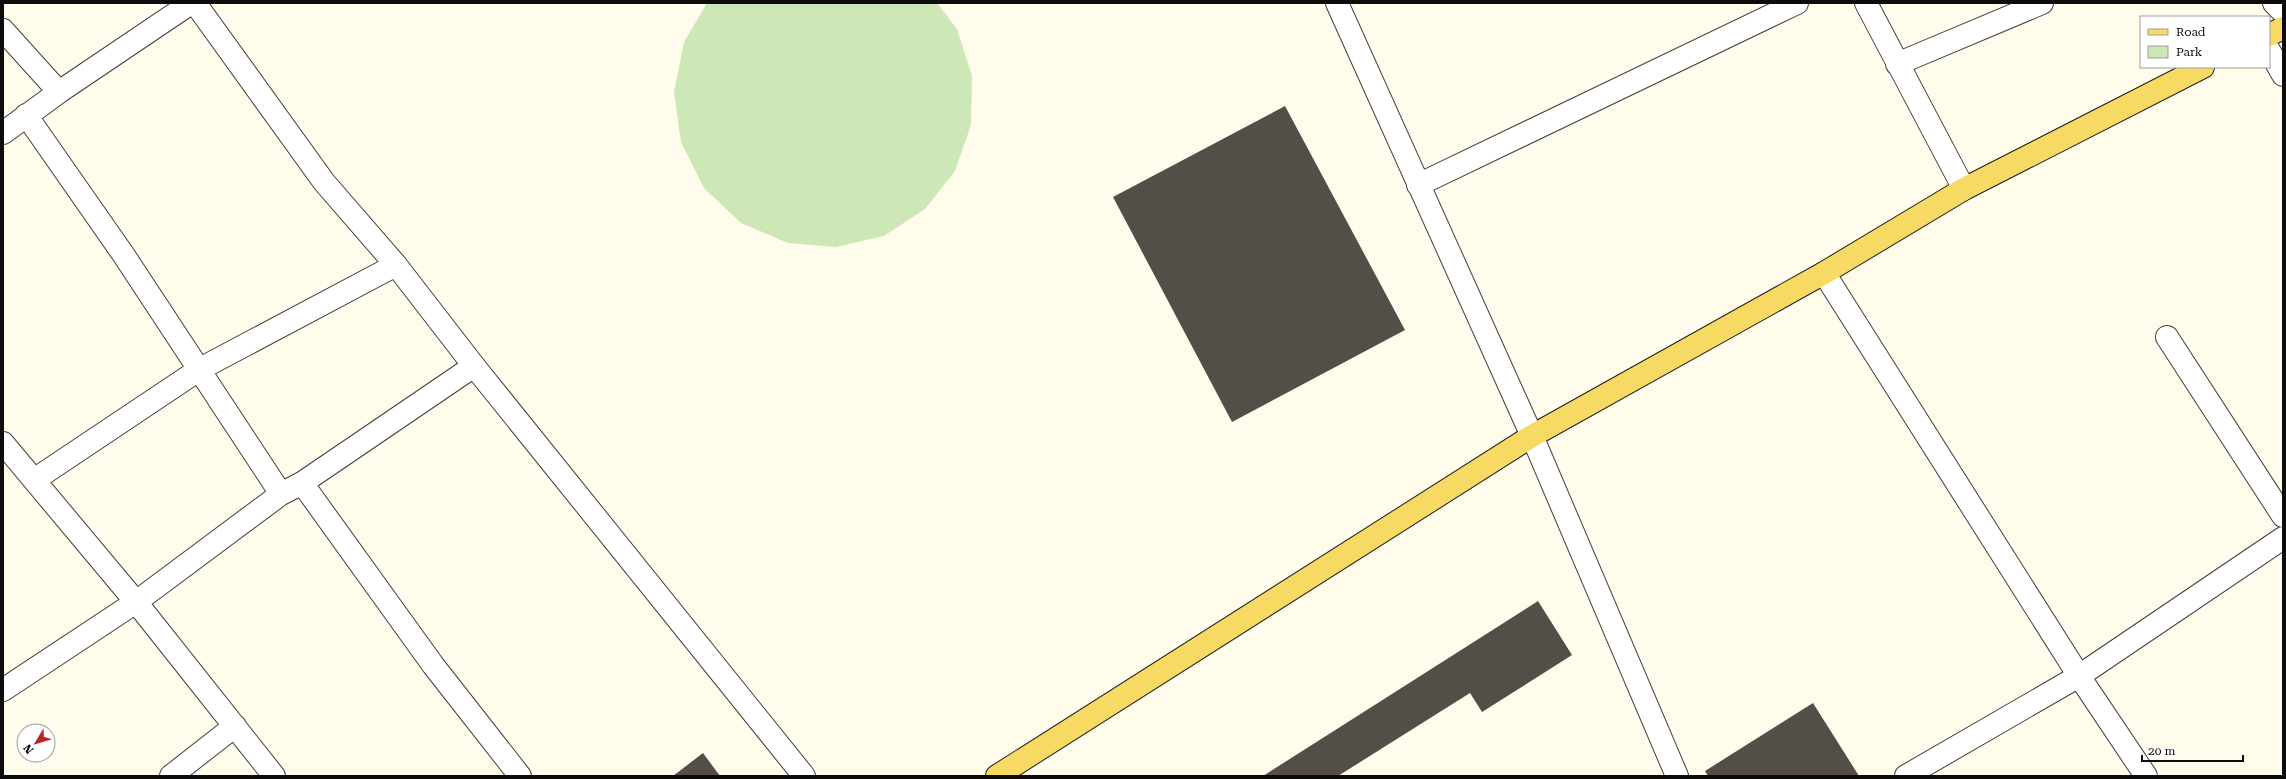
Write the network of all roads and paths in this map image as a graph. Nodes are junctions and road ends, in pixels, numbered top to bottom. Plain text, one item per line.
1 (191, 3) edge
2 (195, 3) edge
3 (1337, 3) edge
4 (1797, 3) edge
5 (1866, 3) edge
6 (2042, 3) edge
7 (2274, 3) edge
8 (2283, 12) edge
9 (2283, 28) edge
10 (3, 30) edge
11 (2270, 34) edge
12 (2270, 52) edge
13 (1897, 64) junction
14 (2201, 68) edge
15 (2283, 75) edge
16 (59, 92) junction
17 (26, 115) junction
18 (3, 133) edge
19 (1418, 185) junction
20 (1964, 190) junction
21 (396, 265) junction
22 (1824, 273) junction
23 (2167, 337) dead end
24 (474, 366) junction
25 (200, 369) junction
26 (1532, 436) junction
27 (7, 454) edge
28 (34, 480) junction
29 (302, 483) junction
30 (281, 494) junction
31 (2283, 516) edge
32 (2283, 538) edge
33 (136, 602) junction
34 (2079, 676) junction
35 (3, 690) edge
36 (234, 726) junction
37 (171, 776) edge
38 (274, 776) edge
39 (520, 776) edge
40 (804, 776) edge
41 (997, 776) edge
42 (1678, 776) edge
43 (1906, 776) edge
44 (2146, 776) edge

1 - 16 street
2 - 21 street
3 - 19 street
4 - 19 street
5 - 13 street
6 - 13 street
7 - 8 street
9 - 11 main road
10 - 16 street
12 - 15 street
13 - 20 street
14 - 20 main road
16 - 17 street
17 - 18 street
17 - 25 street
19 - 26 street
20 - 22 main road
21 - 24 street
21 - 25 street
22 - 26 main road
22 - 34 street
23 - 31 street
24 - 29 street
24 - 40 street
25 - 28 street
25 - 30 street
26 - 41 main road
26 - 42 street
27 - 28 street
28 - 33 street
29 - 30 street
29 - 39 street
30 - 33 street
32 - 34 street
33 - 35 street
33 - 36 street
34 - 43 street
34 - 44 street
36 - 37 street
36 - 38 street

